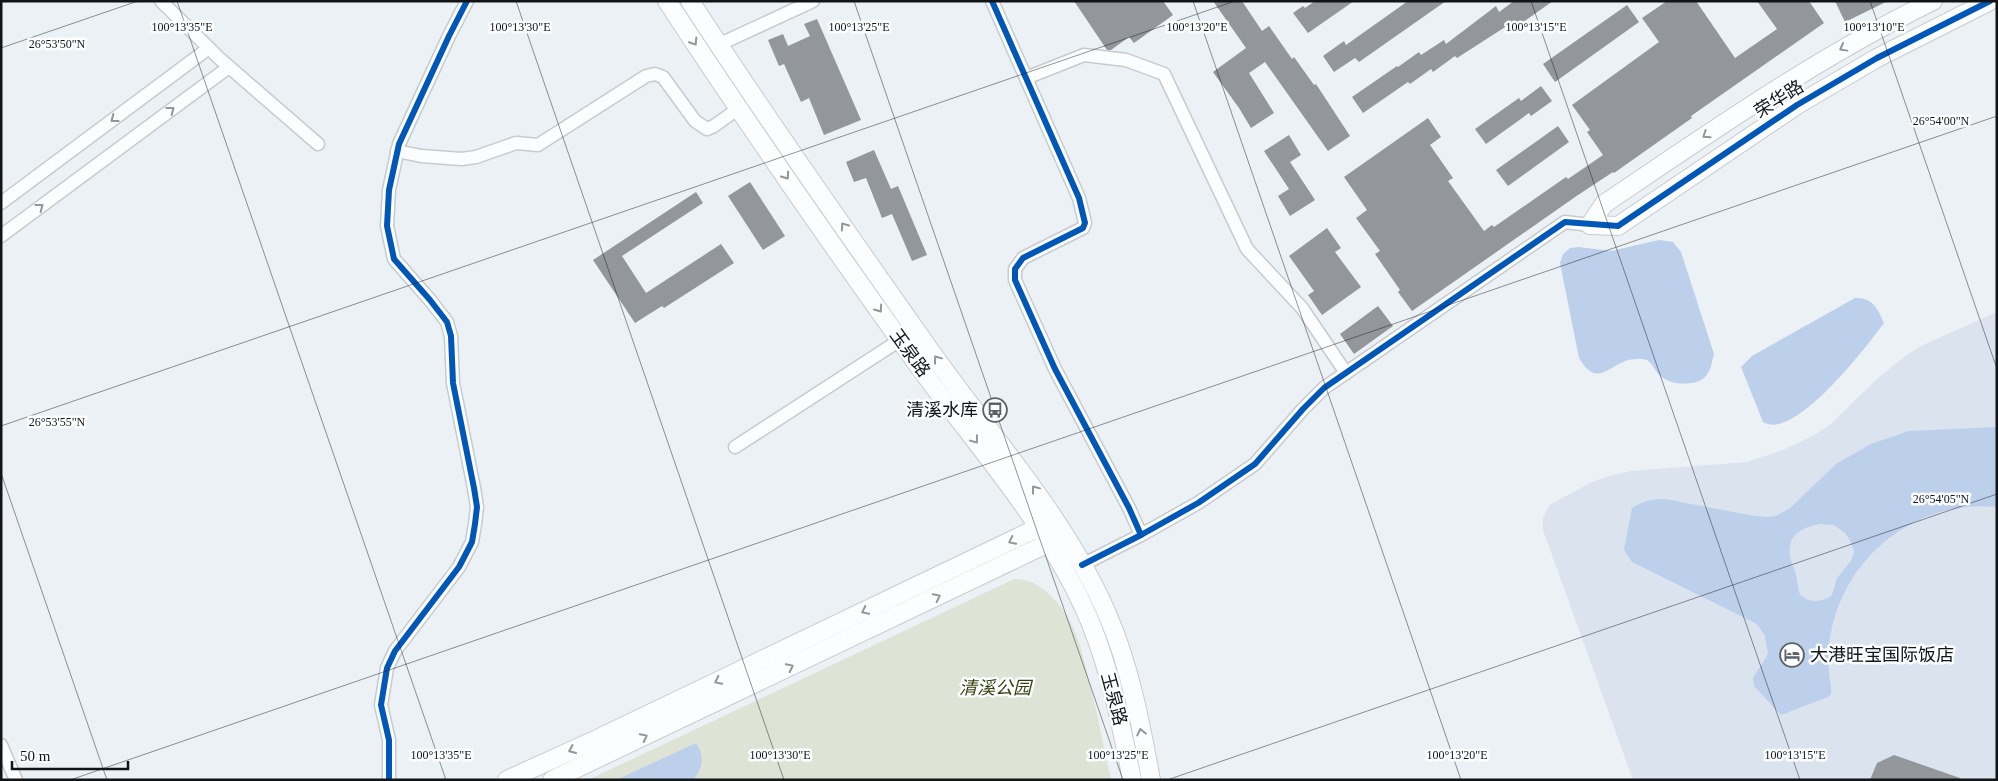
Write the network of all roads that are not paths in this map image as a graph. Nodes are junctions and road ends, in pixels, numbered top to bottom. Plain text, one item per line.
1 (161, 1) edge
2 (467, 1) edge
3 (667, 1) edge
4 (690, 1) edge
5 (813, 1) edge
6 (992, 1) edge
7 (1933, 1) edge
8 (1990, 1) edge
9 (718, 45) junction
10 (209, 48) junction
11 (229, 67) junction
12 (1026, 78) junction
13 (739, 108) junction
14 (318, 144) dead end
15 (397, 151) junction
16 (1, 203) edge
17 (1590, 225) junction
18 (1, 236) edge
19 (900, 340) junction
20 (1346, 373) junction
21 (735, 447) dead end
22 (1056, 520) junction
23 (1039, 528) junction
24 (1066, 536) junction
25 (1141, 536) junction
26 (1049, 544) junction
27 (1082, 565) junction
28 (1, 746) edge
29 (16, 780) edge
30 (389, 780) edge
31 (507, 780) edge
32 (552, 780) edge
33 (1132, 780) edge
34 (1151, 780) edge

1 - 10 street
2 - 15 street
3 -> 13 street, 玉泉路
4 - 9 street, 玉泉路
5 - 9 street
6 - 12 street
7 -> 17 street, 荣华路
8 - 17 street, 荣华路
22 -> 9 street, 玉泉路
10 - 11 street
10 -> 16 street
11 - 14 street
18 -> 11 street
12 - 20 street
12 - 25 street
13 - 15 street
13 -> 19 street, 玉泉路
15 - 30 street
17 - 20 street
19 - 21 street
19 -> 23 street, 玉泉路
20 - 25 street
22 - 23 street
22 - 24 street, 玉泉路
23 - 26 street, 玉泉路
23 -> 31 street
24 - 26 street
24 - 27 street, 玉泉路
25 - 27 street
32 -> 26 street
26 - 33 street, 玉泉路
34 -> 27 street, 玉泉路
28 - 29 street

